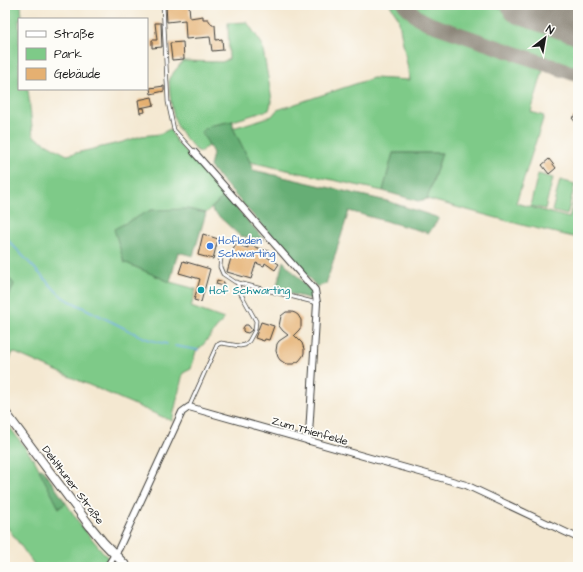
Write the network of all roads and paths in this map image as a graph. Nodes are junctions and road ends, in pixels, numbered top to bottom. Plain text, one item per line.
1 (163, 5) edge
2 (194, 152) joint
3 (221, 256) dead end
4 (237, 282) junction
5 (317, 303) junction
6 (189, 407) junction
7 (5, 412) edge
8 (308, 441) junction
9 (578, 538) edge
10 (115, 555) junction
11 (107, 567) edge
12 (127, 567) edge

1 - 2 lane
2 - 5 street
3 - 4 lane
4 - 5 lane
4 - 6 lane
5 - 8 street
6 - 8 street, Zum Thienfelde
6 - 10 street
7 - 10 street, Dehlthuner Straße
8 - 9 street, Zum Thienfelde
10 - 11 street
10 - 12 street, Dehlthuner Straße

